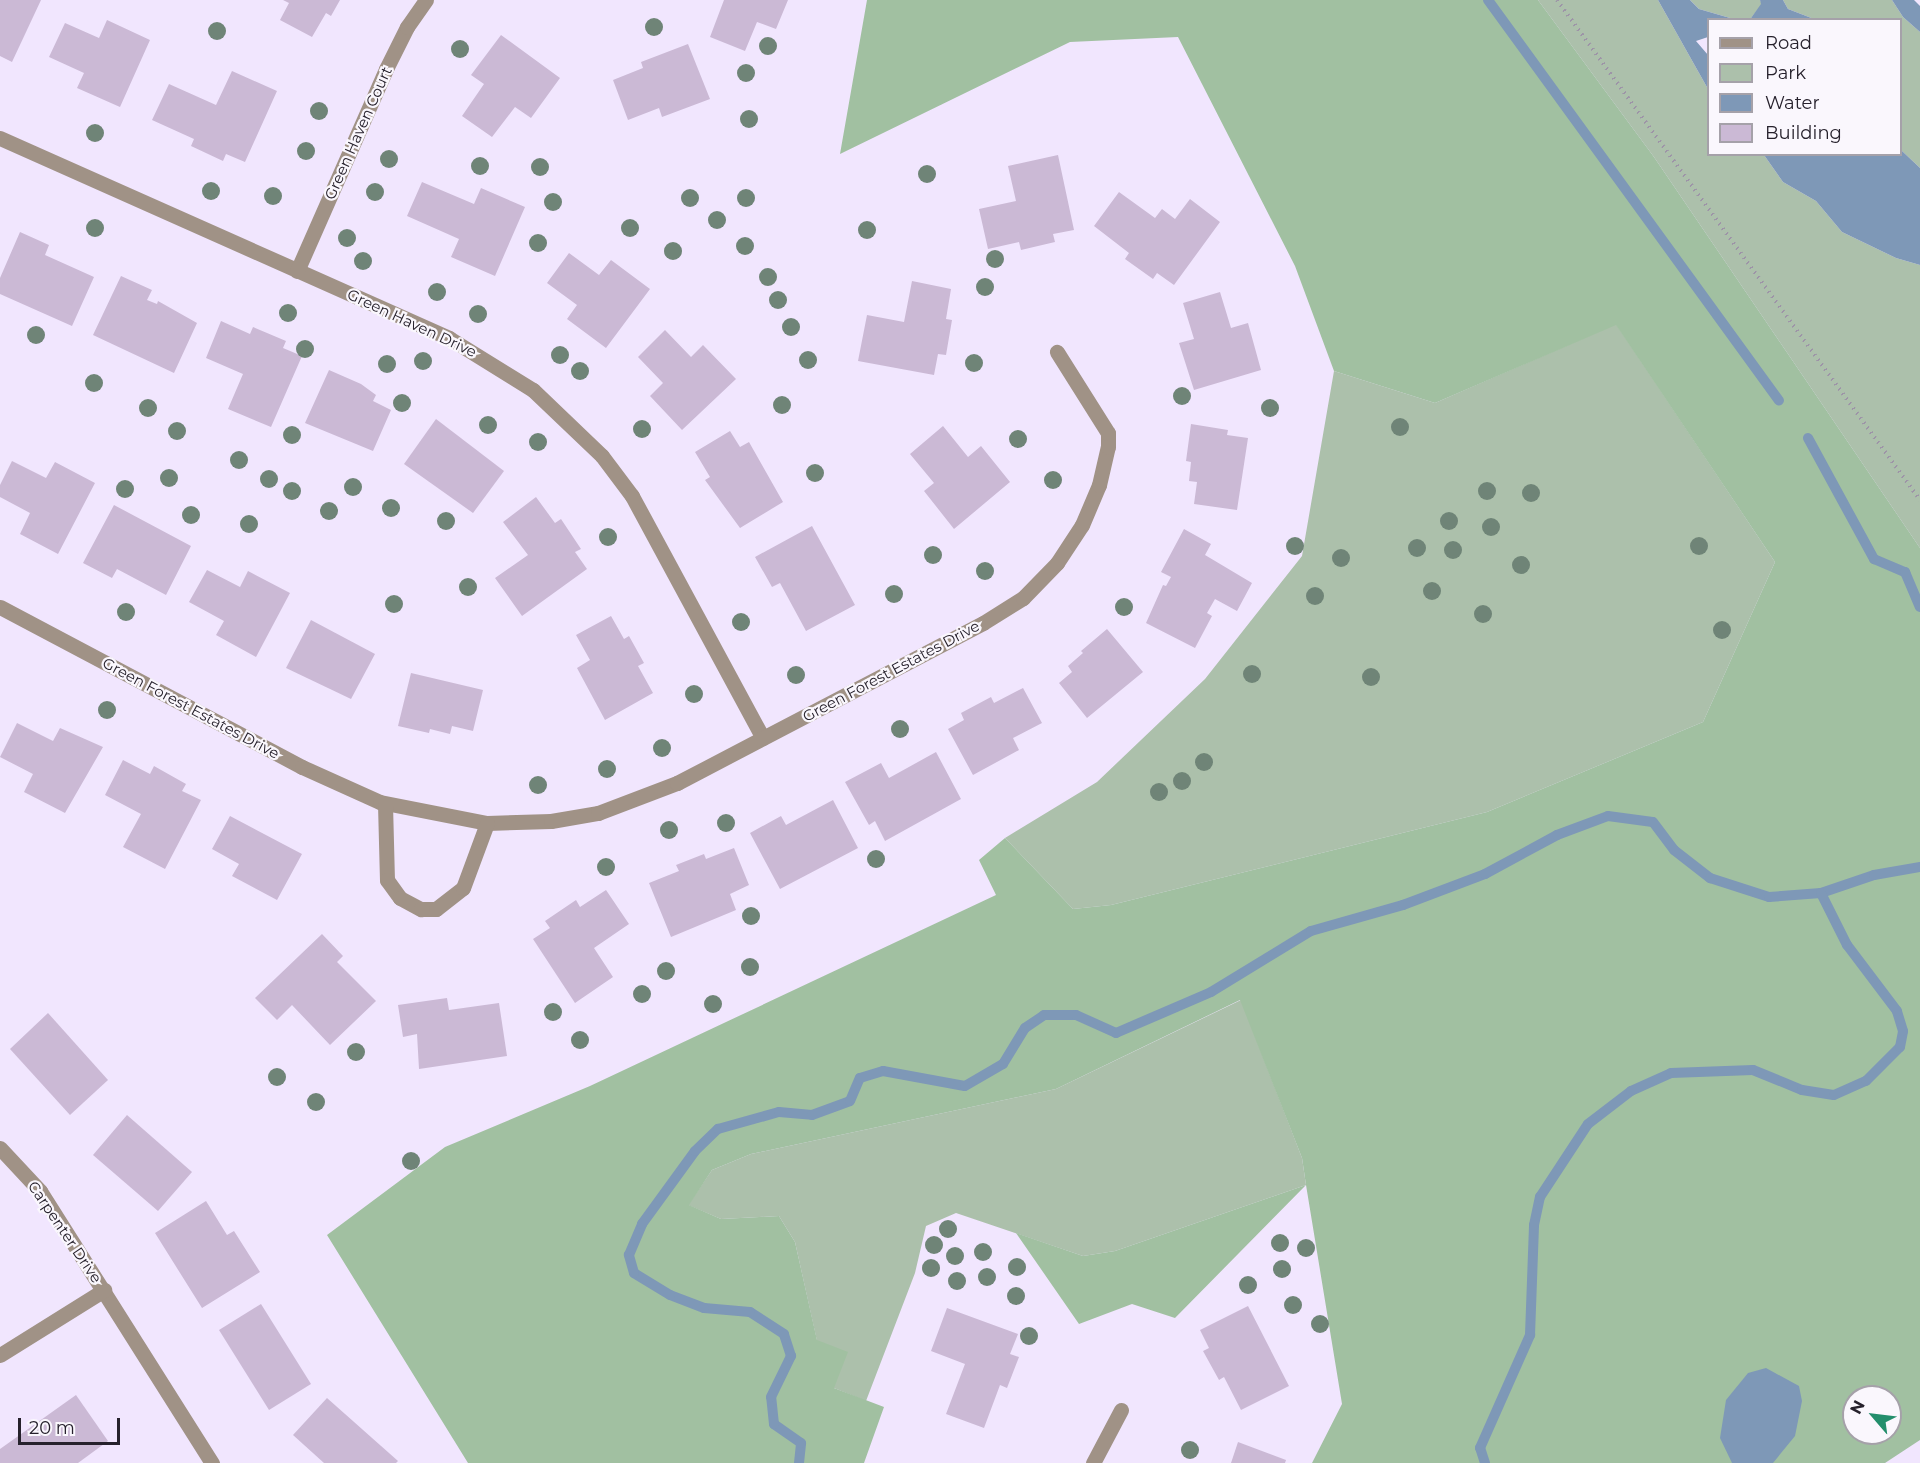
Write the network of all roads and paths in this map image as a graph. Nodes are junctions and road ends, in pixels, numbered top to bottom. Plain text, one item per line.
1 (426, 0) edge
2 (1557, 0) edge
3 (0, 138) edge
4 (297, 271) junction
5 (1057, 352) dead end
6 (1920, 500) edge
7 (0, 607) edge
8 (763, 738) junction
9 (385, 804) junction
10 (487, 823) junction
11 (0, 1148) edge
12 (104, 1290) junction
13 (0, 1355) edge
14 (1121, 1410) dead end
15 (212, 1463) edge
16 (1093, 1463) edge

1 - 4 street, Green Haven Court
2 - 6 path
3 - 4 street, Green Haven Drive
4 - 8 street, Green Haven Drive
5 - 8 street, Green Forest Estates Drive
7 - 9 street, Green Forest Estates Drive
8 - 10 street, Green Forest Estates Drive
9 - 10 street, Green Forest Estates Drive
9 - 10 street
11 - 12 street, Carpenter Drive
12 - 13 street
12 - 15 street, Carpenter Drive
14 - 16 street

